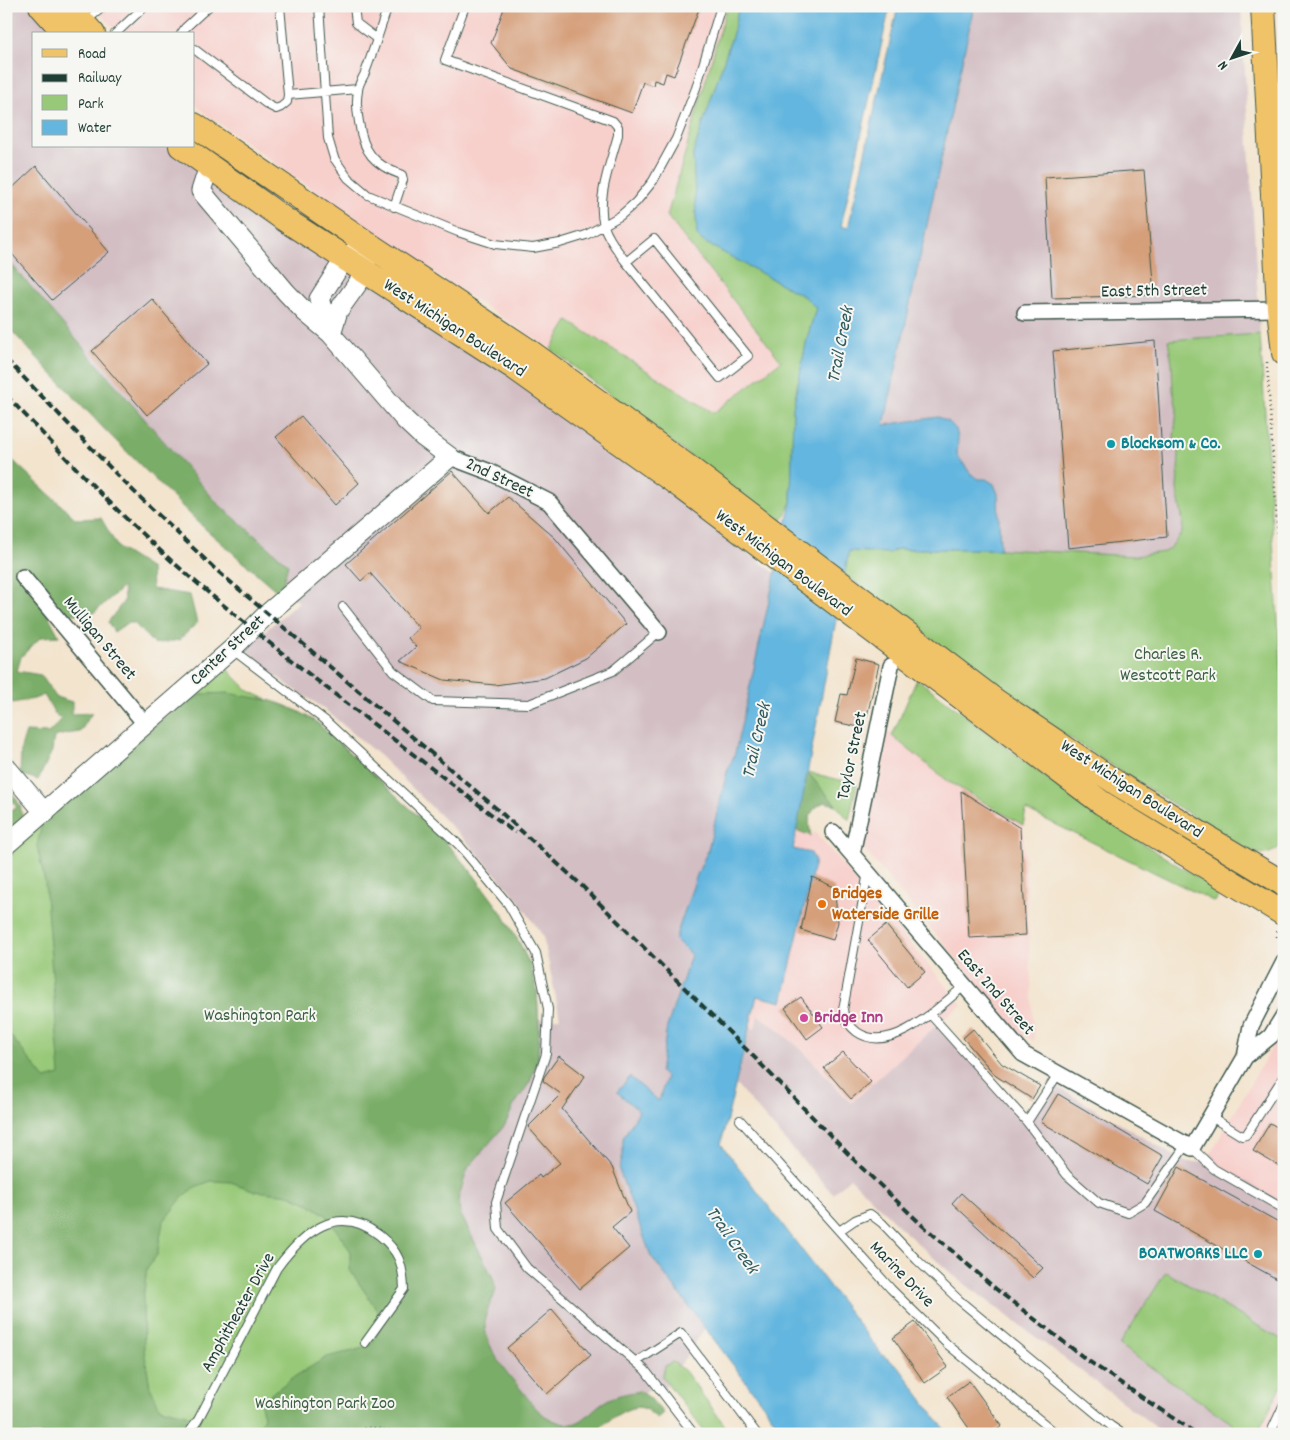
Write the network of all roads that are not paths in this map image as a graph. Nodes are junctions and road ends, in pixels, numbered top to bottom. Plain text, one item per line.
1 (41, 6) edge
2 (104, 6) edge
3 (145, 6) edge
4 (209, 6) edge
5 (280, 6) edge
6 (319, 6) edge
7 (354, 6) edge
8 (388, 6) edge
9 (465, 6) edge
10 (721, 6) edge
11 (1264, 6) edge
12 (78, 25) edge
13 (117, 32) edge
14 (182, 32) edge
15 (376, 40) junction
16 (195, 50) edge
17 (358, 89) junction
18 (325, 93) junction
19 (288, 95) junction
20 (195, 127) edge
21 (184, 148) edge
22 (209, 166) junction
23 (394, 207) junction
24 (604, 225) junction
25 (366, 242) junction
26 (345, 258) junction
27 (626, 262) junction
28 (366, 272) junction
29 (1282, 308) edge
30 (1025, 313) dead end
31 (331, 334) junction
32 (1284, 353) edge
33 (450, 457) junction
34 (685, 478) junction
35 (23, 577) dead end
36 (342, 607) dead end
37 (659, 632) joint
38 (232, 649) junction
39 (891, 666) dead end
40 (995, 712) junction
41 (146, 725) junction
42 (6, 767) edge
43 (44, 812) junction
44 (833, 832) dead end
45 (6, 845) edge
46 (852, 854) junction
47 (1284, 861) edge
48 (1254, 866) junction
49 (868, 872) junction
50 (1284, 884) edge
51 (1284, 914) edge
52 (1284, 962) edge
53 (964, 986) junction
54 (930, 1014) junction
55 (1284, 1015) edge
56 (1245, 1057) junction
57 (1058, 1074) junction
58 (1284, 1076) edge
59 (1274, 1092) junction
60 (1284, 1097) edge
61 (1210, 1116) junction
62 (740, 1120) dead end
63 (1027, 1122) junction
64 (1189, 1146) junction
65 (1284, 1209) edge
66 (839, 1231) junction
67 (365, 1343) dead end
68 (636, 1362) junction
69 (1284, 1404) edge
70 (188, 1434) edge
71 (694, 1434) edge
72 (757, 1434) edge
73 (1057, 1434) edge
74 (1123, 1434) edge
75 (1275, 1434) edge

1 - 12 main road
2 - 12 lane
3 - 13 lane
4 - 14 lane
5 - 19 lane
6 - 18 lane
7 - 15 lane
8 - 15 lane
9 - 24 lane
10 - 24 lane
11 - 29 main road
15 - 17 lane
16 - 19 lane
17 - 18 lane
17 - 23 lane
18 - 19 lane
18 - 23 lane
20 - 25 main road
21 - 22 main road
22 - 26 main road
22 - 31 street
23 - 24 lane
24 - 27 lane
25 - 26 street, 2nd Street
25 - 28 street
25 - 34 main road, West Michigan Boulevard
26 - 28 main road
26 - 31 street, 2nd Street
27 - 27 lane
28 - 31 street
28 - 34 main road, West Michigan Boulevard
29 - 30 street, East 5th Street
29 - 32 main road
31 - 33 street, 2nd Street
33 - 37 street, 2nd Street
33 - 38 street, Center Street
34 - 40 main road, West Michigan Boulevard
35 - 41 street, Mulligan Street
36 - 37 lane
38 - 41 street, Center Street
38 - 68 lane
39 - 46 street, Taylor Street
40 - 48 main road, West Michigan Boulevard
40 - 51 main road, West Michigan Boulevard
41 - 43 street, Center Street
42 - 43 street
43 - 45 street, Center Street
44 - 46 street, East 2nd Street
46 - 49 street, East 2nd Street
47 - 48 main road
48 - 50 main road, West Michigan Boulevard
49 - 53 street, East 2nd Street
49 - 54 lane
52 - 56 street
53 - 54 lane
53 - 57 street, East 2nd Street
54 - 63 lane
55 - 56 street
56 - 61 street
57 - 63 lane
57 - 64 street, East 2nd Street
58 - 59 lane
59 - 60 lane
59 - 61 lane
61 - 64 street
62 - 66 lane, Marine Drive
63 - 64 lane
64 - 65 lane
66 - 73 lane, Marine Drive
66 - 74 lane
67 - 70 lane, Amphitheater Drive
68 - 71 lane
68 - 72 lane
69 - 75 lane

